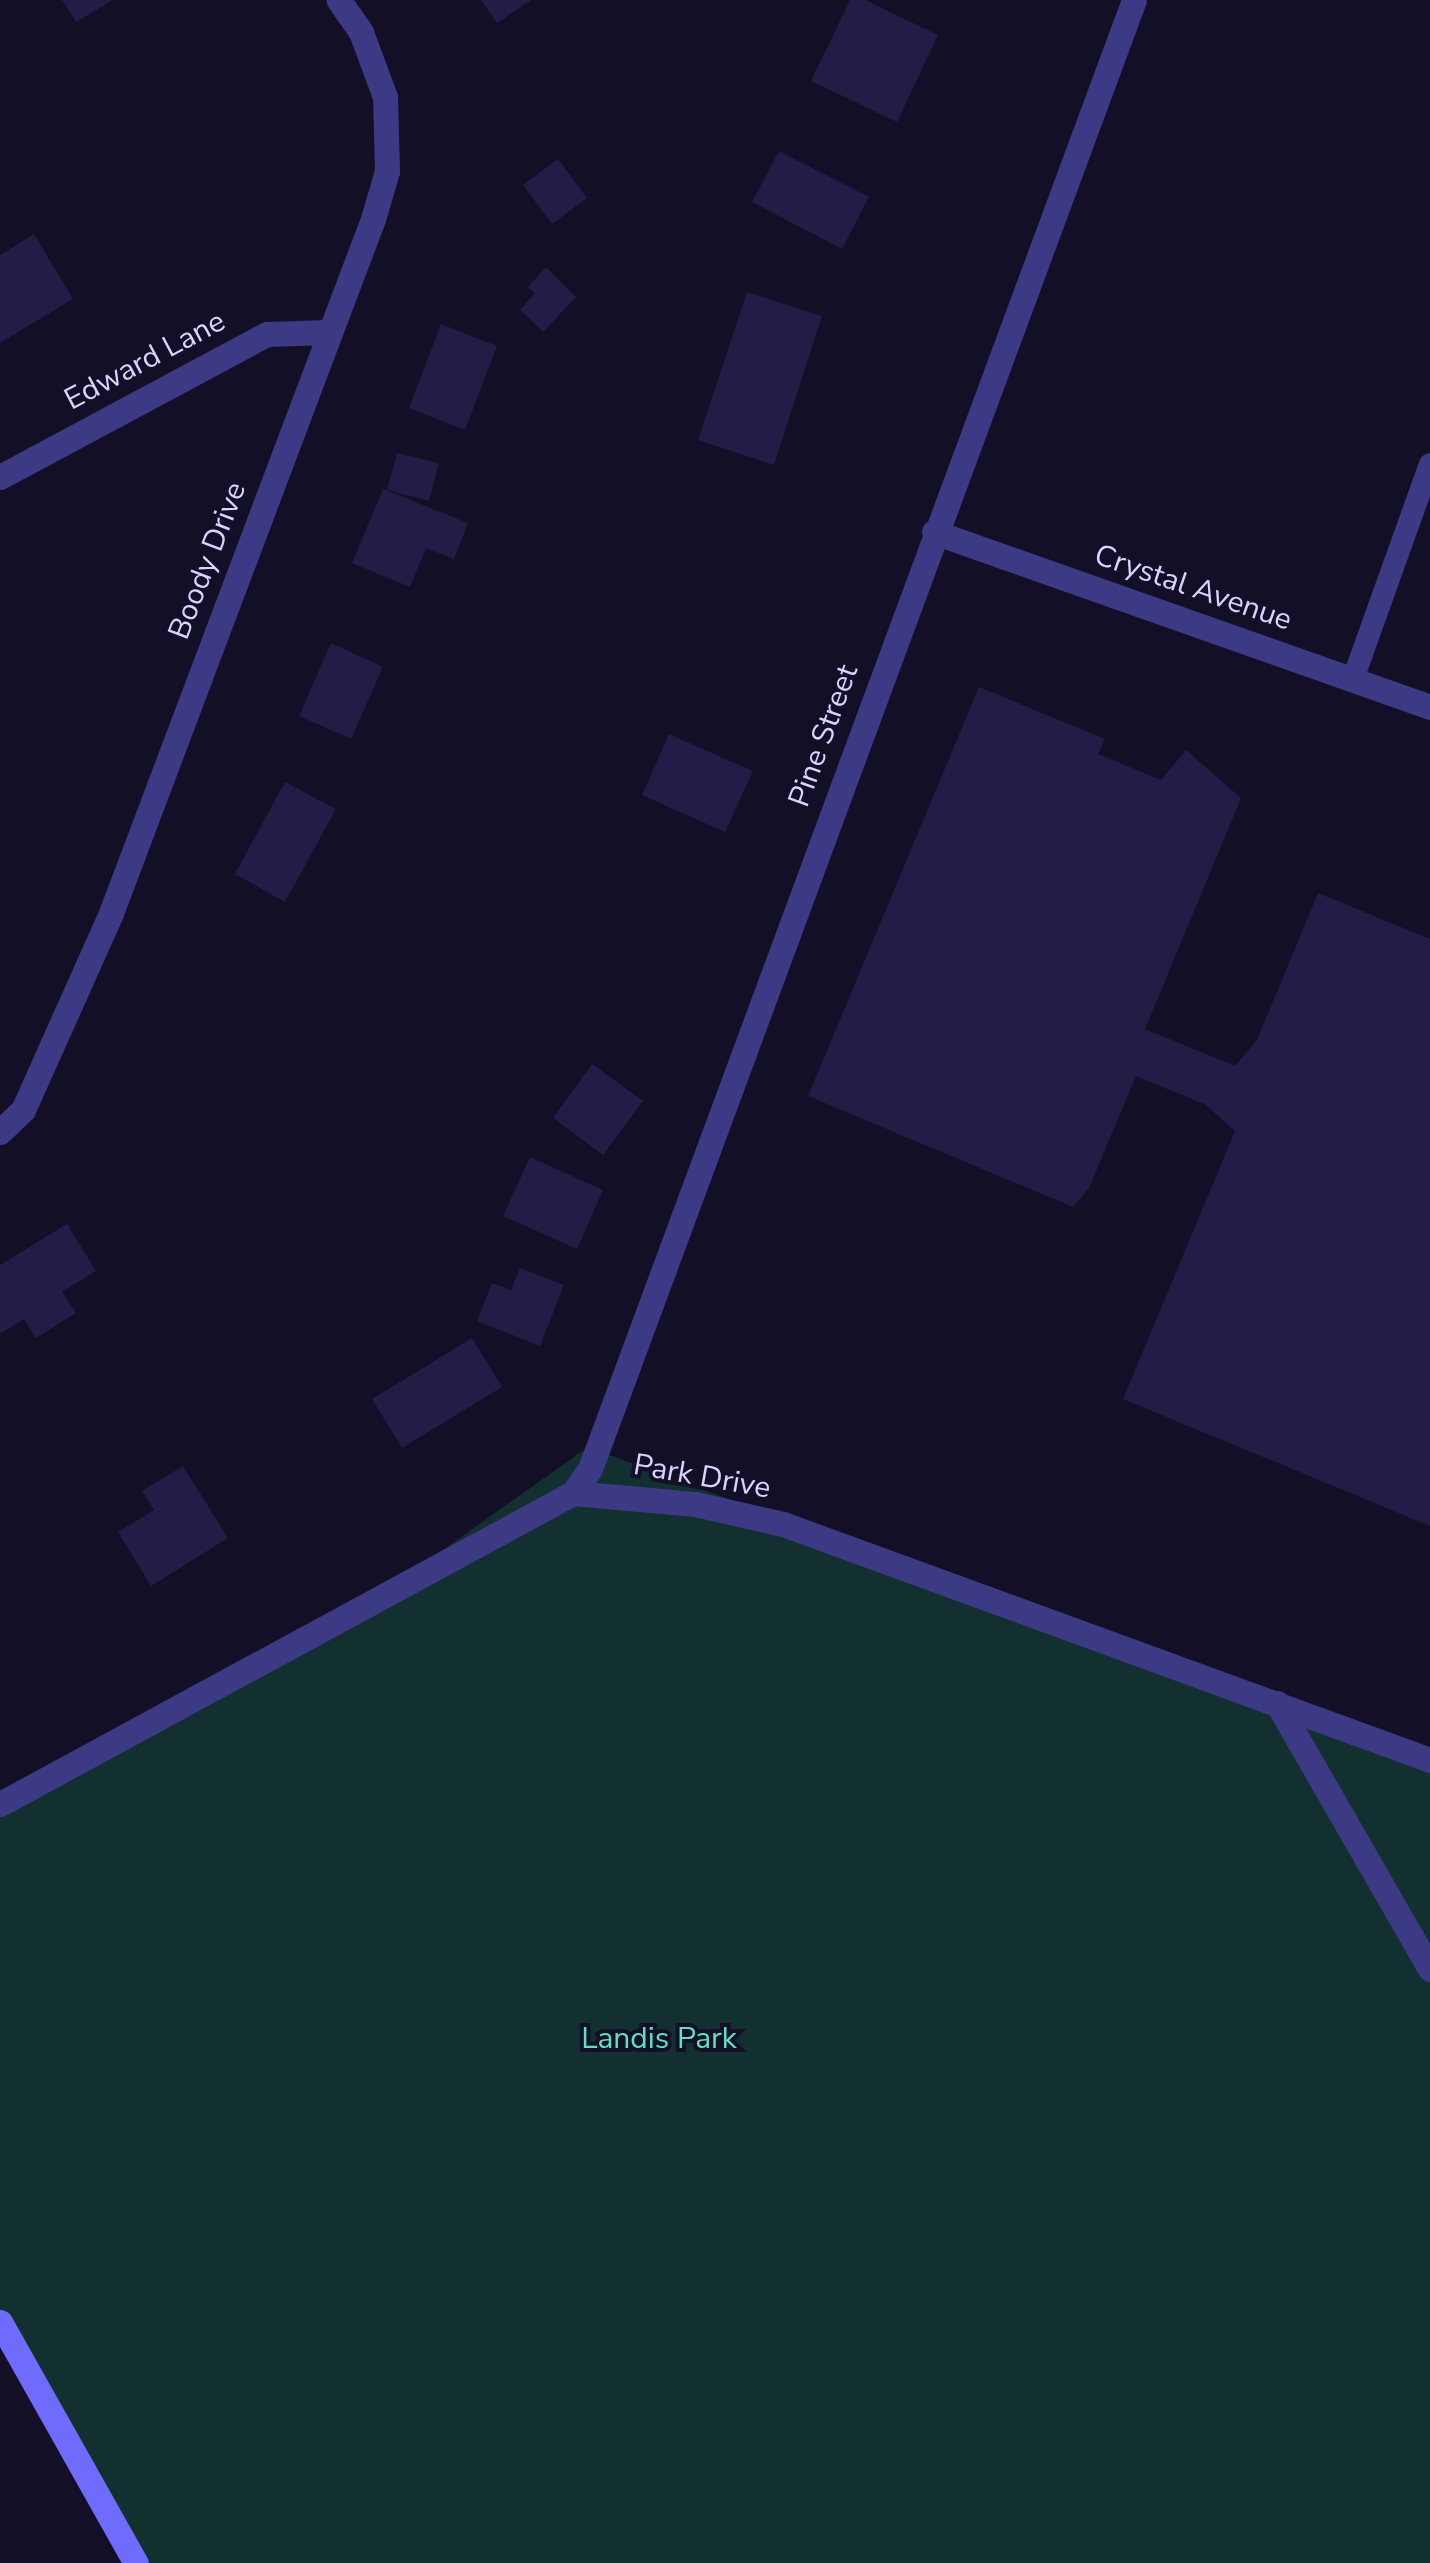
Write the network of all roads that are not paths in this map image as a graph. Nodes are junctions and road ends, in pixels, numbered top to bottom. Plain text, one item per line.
1 (339, 0) edge
2 (1134, 0) edge
3 (328, 332) junction
4 (1430, 464) edge
5 (0, 476) edge
6 (934, 532) junction
7 (1353, 679) junction
8 (1430, 708) edge
9 (0, 1132) edge
10 (572, 1493) junction
11 (1277, 1704) junction
12 (1430, 1760) edge
13 (0, 1804) edge
14 (1430, 1969) edge
15 (0, 2322) edge
16 (136, 2563) edge

1 - 3 street, Boody Drive
2 - 6 street, Pine Street
3 - 5 street, Edward Lane
3 - 9 street, Boody Drive
4 - 7 lane
6 - 7 street, Crystal Avenue
6 - 10 street, Pine Street
7 - 8 street, Crystal Avenue
10 - 11 street, Park Drive
10 - 13 street
11 - 12 street, Park Drive
11 - 14 street
15 - 16 main road

